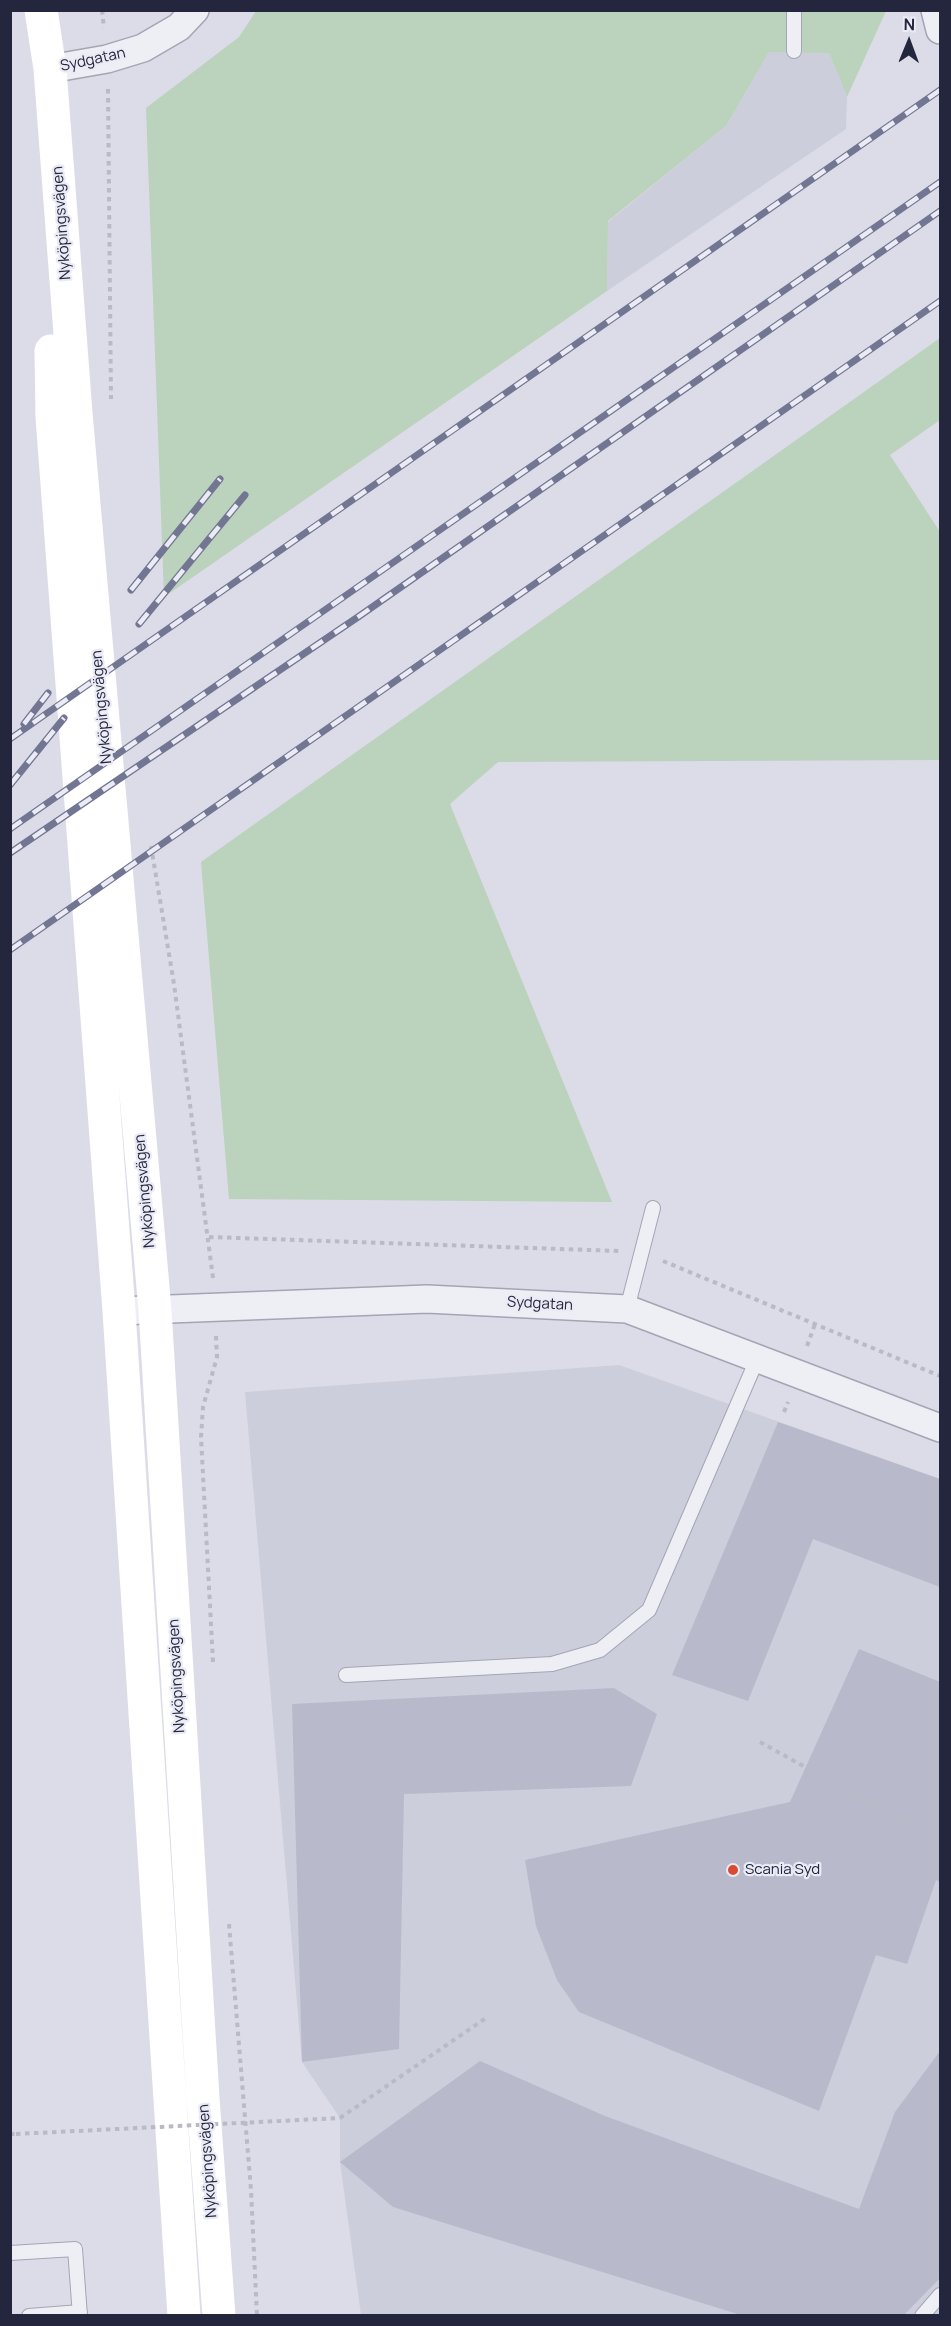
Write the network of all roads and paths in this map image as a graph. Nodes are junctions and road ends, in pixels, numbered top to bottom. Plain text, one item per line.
1 (41, 10) edge
2 (195, 10) edge
3 (794, 10) edge
4 (935, 10) edge
5 (940, 30) edge
6 (794, 51) dead end
7 (50, 69) junction
8 (653, 1208) dead end
9 (627, 1309) junction
10 (155, 1310) junction
11 (119, 1311) junction
12 (758, 1357) junction
13 (940, 1428) edge
14 (346, 1674) dead end
15 (760, 1742) dead end
16 (940, 1842) edge
17 (486, 2018) dead end
18 (13, 2134) edge
19 (10, 2253) edge
20 (940, 2295) edge
21 (80, 2314) edge
22 (29, 2316) edge
23 (184, 2316) edge
24 (219, 2316) edge
25 (922, 2316) edge

1 - 7 main road, Nyköpingsvägen
2 - 7 street, Sydgatan
3 - 6 lane
4 - 5 street
7 - 10 main road, Nyköpingsvägen
7 - 11 main road, Nyköpingsvägen
8 - 9 lane
9 - 10 street, Sydgatan
9 - 12 street, Sydgatan
10 - 11 street, Sydgatan
10 - 24 main road, Nyköpingsvägen
11 - 23 main road, Nyköpingsvägen
12 - 13 street, Sydgatan
12 - 14 lane
15 - 16 path
17 - 18 path, bridge
19 - 21 lane
20 - 25 lane
21 - 22 lane

